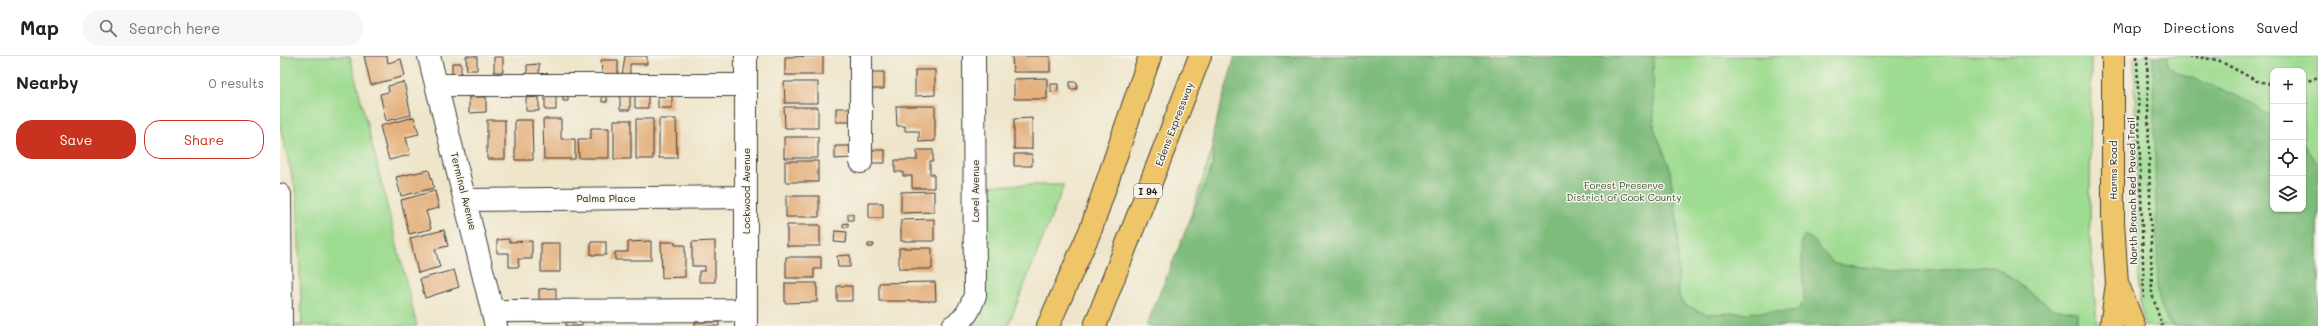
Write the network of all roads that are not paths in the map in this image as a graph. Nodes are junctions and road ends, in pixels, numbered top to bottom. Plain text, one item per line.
1 (430, 56) edge
2 (746, 56) edge
3 (861, 56) edge
4 (974, 56) edge
5 (1150, 56) edge
6 (1200, 56) edge
7 (2113, 56) edge
8 (437, 85) junction
9 (746, 85) junction
10 (861, 162) dead end
11 (280, 195) edge
12 (746, 197) junction
13 (467, 200) junction
14 (2117, 284) junction
15 (495, 318) edge
16 (607, 318) edge
17 (746, 318) edge
18 (957, 324) edge
19 (281, 326) edge
20 (1048, 326) edge
21 (1095, 326) edge
22 (2112, 326) edge
23 (2134, 326) edge

1 - 8 street, Terminal Avenue
2 - 9 street, Lockwood Avenue
3 - 10 street
4 - 18 street, Lorel Avenue
5 - 20 main road
6 - 21 main road, Edens Expressway / I 94
7 - 14 main road, Harms Road
8 - 9 street
8 - 13 street, Terminal Avenue
9 - 12 street, Lockwood Avenue
11 - 19 street
12 - 13 street, Palma Place
12 - 17 street, Lockwood Avenue
13 - 15 street, Terminal Avenue
14 - 22 main road, Harms Road
14 - 23 main road, Harms Road
15 - 16 street
16 - 17 street

